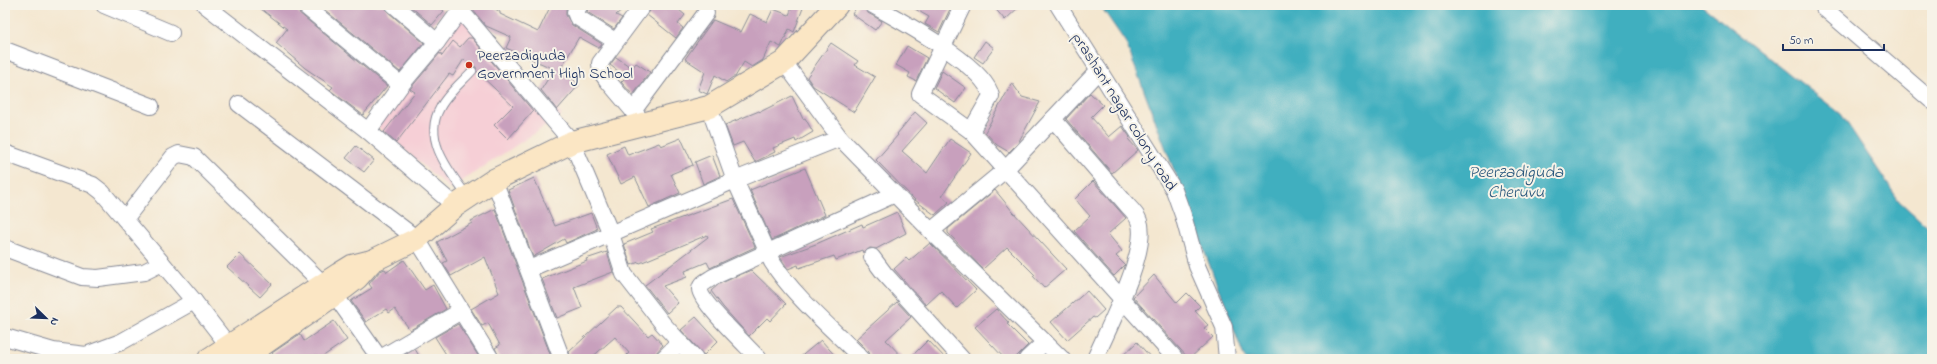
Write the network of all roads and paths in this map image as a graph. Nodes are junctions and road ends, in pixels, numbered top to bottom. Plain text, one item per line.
1 (104, 5) edge
2 (304, 5) edge
3 (394, 5) edge
4 (580, 5) edge
5 (642, 5) edge
6 (873, 5) edge
7 (964, 5) edge
8 (1058, 5) edge
9 (207, 6) edge
10 (832, 7) edge
11 (462, 8) edge
12 (1824, 8) dead end
13 (706, 13) dead end
14 (171, 33) dead end
15 (615, 41) junction
16 (437, 42) junction
17 (944, 47) junction
18 (5, 50) edge
19 (784, 62) junction
20 (472, 70) dead end
21 (1099, 70) junction
22 (401, 85) junction
23 (1932, 101) edge
24 (239, 104) dead end
25 (151, 106) dead end
26 (708, 107) junction
27 (639, 118) junction
28 (1053, 119) junction
29 (368, 131) junction
30 (971, 131) junction
31 (840, 138) junction
32 (572, 142) junction
33 (5, 153) edge
34 (1005, 170) junction
35 (494, 180) junction
36 (735, 180) junction
37 (895, 194) junction
38 (462, 202) junction
39 (125, 219) junction
40 (932, 231) junction
41 (611, 234) junction
42 (417, 239) junction
43 (5, 248) edge
44 (768, 252) junction
45 (872, 257) dead end
46 (162, 263) junction
47 (529, 269) junction
48 (329, 290) junction
49 (1121, 299) junction
50 (194, 301) junction
51 (461, 311) junction
52 (5, 337) edge
53 (680, 342) junction
54 (1045, 342) junction
55 (236, 355) edge
56 (1174, 357) dead end
57 (209, 359) edge
58 (380, 359) edge
59 (491, 359) edge
60 (562, 359) edge
61 (663, 359) edge
62 (695, 359) edge
63 (759, 359) edge
64 (862, 359) edge
65 (962, 359) edge
66 (1027, 359) edge
67 (1062, 359) edge
68 (1095, 359) edge
69 (1227, 359) edge

1 - 14 street
2 - 22 street
3 - 16 street
4 - 15 street
5 - 15 street
6 - 17 street
7 - 17 street
8 - 21 street, prashant nagar colony road
9 - 29 street
10 - 19 street
11 - 16 street
11 - 32 street
12 - 23 street
13 - 27 street
15 - 27 street
16 - 22 street
17 - 30 street
17 - 30 street
18 - 25 street
19 - 26 street
19 - 31 street
20 - 38 lane
21 - 28 street
21 - 69 street, prashant nagar colony road
22 - 29 street
24 - 42 street
26 - 27 street
26 - 36 street
27 - 32 street
28 - 34 street
28 - 49 street
29 - 38 street
30 - 34 street
31 - 36 street
31 - 37 street
32 - 35 street
32 - 41 street
33 - 39 street
34 - 40 street
34 - 49 street
35 - 38 street
35 - 47 street
36 - 41 street
36 - 44 street
37 - 40 street
37 - 44 street
38 - 42 street
39 - 46 street
39 - 48 street
40 - 54 street
41 - 47 street
41 - 53 street
42 - 48 street
42 - 51 street
43 - 46 street
44 - 63 street
44 - 64 street
45 - 65 street
46 - 50 street
47 - 60 street
48 - 55 street
48 - 58 street
49 - 56 street
49 - 68 street
50 - 52 street
50 - 55 street
51 - 58 street
51 - 59 street
53 - 61 street
53 - 62 street
54 - 66 street
54 - 67 street
55 - 57 street

